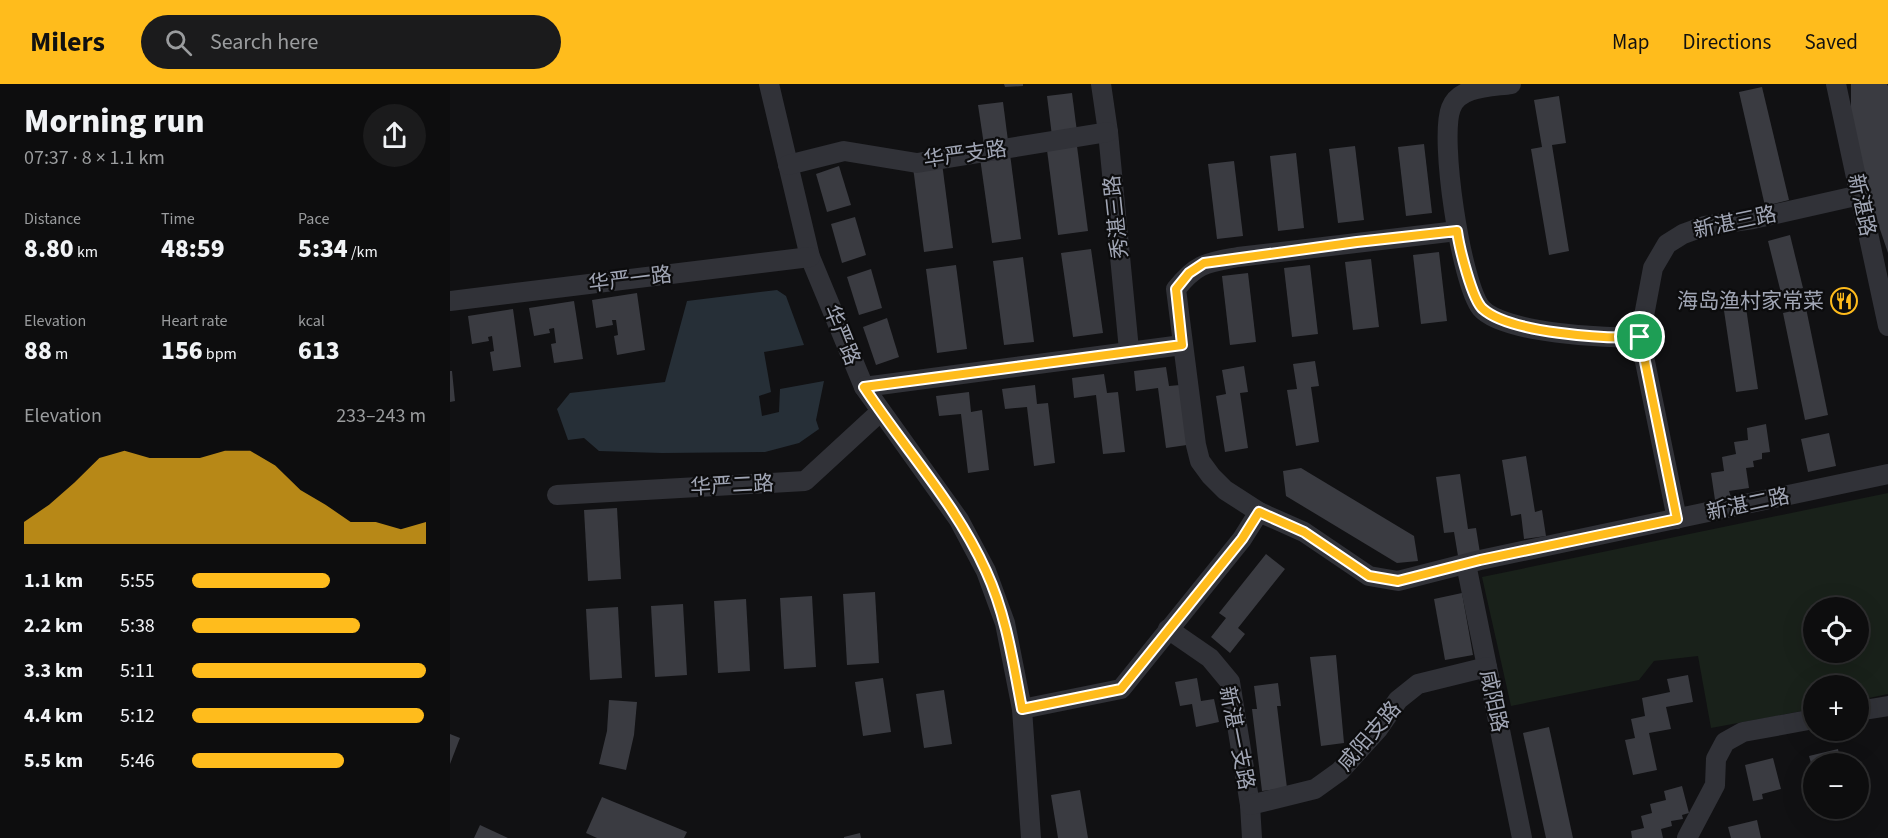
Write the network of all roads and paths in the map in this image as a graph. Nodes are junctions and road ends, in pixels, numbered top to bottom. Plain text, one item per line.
1 (769, 84) edge
2 (1101, 84) edge
3 (1511, 84) edge
4 (1836, 84) edge
5 (1108, 132) junction
6 (788, 165) junction
7 (1860, 195) junction
8 (1457, 231) junction
9 (810, 257) junction
10 (450, 301) edge
11 (1888, 326) edge
12 (1640, 337) junction
13 (1129, 350) junction
14 (1183, 354) junction
15 (864, 387) junction
16 (880, 412) junction
17 (1888, 474) edge
18 (557, 495) dead end
19 (1259, 512) junction
20 (1677, 519) junction
21 (1466, 564) junction
22 (1168, 629) junction
23 (1487, 667) junction
24 (1888, 706) edge
25 (1022, 709) junction
26 (1869, 709) edge
27 (1803, 721) edge
28 (1250, 805) junction
29 (1031, 838) edge
30 (1252, 838) edge
31 (1522, 838) edge
32 (1687, 838) edge

1 - 6 street, 华严路
2 - 5 street, 秀湛三路
3 - 8 street
4 - 7 street, 新湛路
5 - 6 street, 华严支路
5 - 13 street, 秀湛三路
6 - 9 street, 华严路
7 - 11 street, 新湛路
7 - 12 street, 新湛三路
8 - 12 street
8 - 14 street, 新湛二路
9 - 10 street, 华严一路
9 - 15 street, 华严路
12 - 20 street, 新湛三路
13 - 14 street
13 - 15 street
14 - 19 street, 新湛二路
15 - 16 street, 华严路
16 - 18 street, 华严二路
16 - 25 street, 华严路
17 - 20 street, 新湛二路
19 - 21 street, 新湛二路
19 - 22 street
20 - 21 street, 新湛二路
21 - 23 street, 咸阳路
22 - 25 street
22 - 28 street, 新湛一支路
23 - 28 street, 咸阳支路
23 - 31 street, 咸阳路
24 - 26 street
25 - 29 street, 华严路
27 - 32 street
28 - 30 street, 新湛一支路

